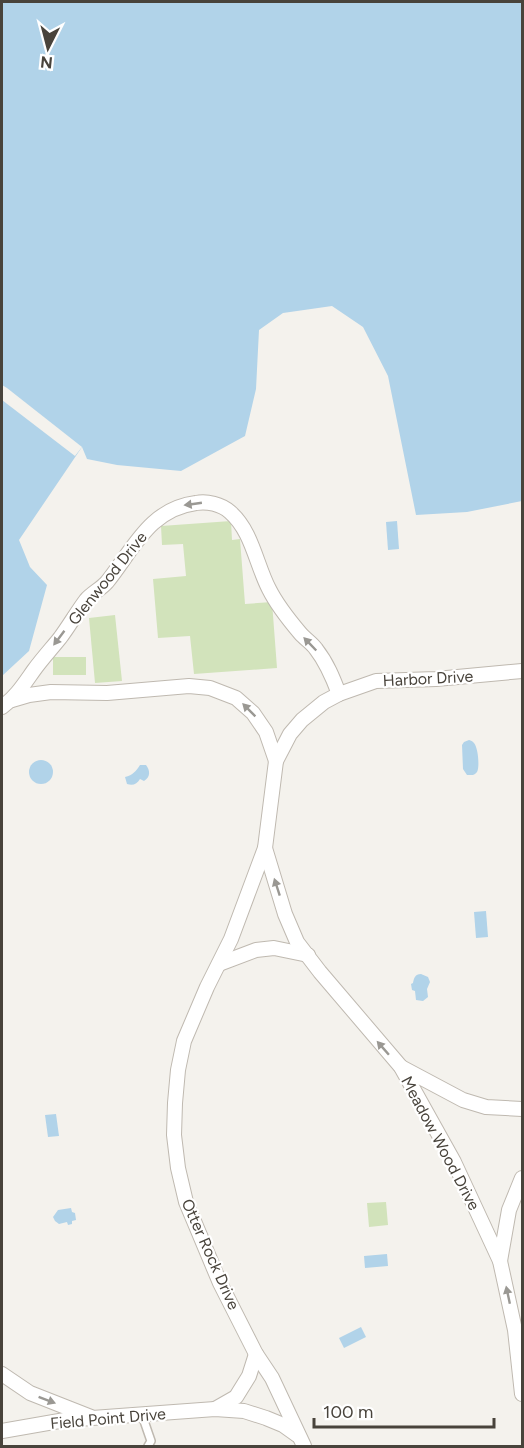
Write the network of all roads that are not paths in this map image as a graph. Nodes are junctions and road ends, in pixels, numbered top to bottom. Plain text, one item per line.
1 (522, 671) edge
2 (339, 694) junction
3 (7, 704) edge
4 (276, 761) junction
5 (265, 848) junction
6 (308, 956) junction
7 (219, 964) junction
8 (400, 1067) junction
9 (522, 1109) edge
10 (522, 1178) edge
11 (500, 1261) junction
12 (519, 1330) edge
13 (256, 1354) junction
14 (2, 1374) edge
15 (522, 1394) edge
16 (215, 1409) junction
17 (142, 1415) junction
18 (95, 1418) junction
19 (2, 1431) edge
20 (301, 1442) edge
21 (148, 1446) edge

1 - 2 street, Harbor Drive
2 -> 3 street, Glenwood Drive
2 - 4 street, Harbor Drive
4 -> 3 street, Glenwood Drive
4 - 5 street, Harbor Drive
6 -> 5 street, Meadow Wood Drive
5 - 7 street, Otter Rock Drive
6 - 7 street
8 -> 6 street, Meadow Wood Drive
7 - 13 street, Otter Rock Drive
8 - 9 street
8 - 11 street, Meadow Wood Drive
10 - 11 street
12 -> 11 street, Meadow Wood Drive
12 - 15 street, Meadow Wood Drive
13 - 16 street
13 - 20 street, Otter Rock Drive
14 -> 18 street
16 - 17 street, Field Point Drive
16 - 20 street, Field Point Drive
17 - 18 street, Field Point Drive
17 - 21 lane
18 - 19 street, Field Point Drive

